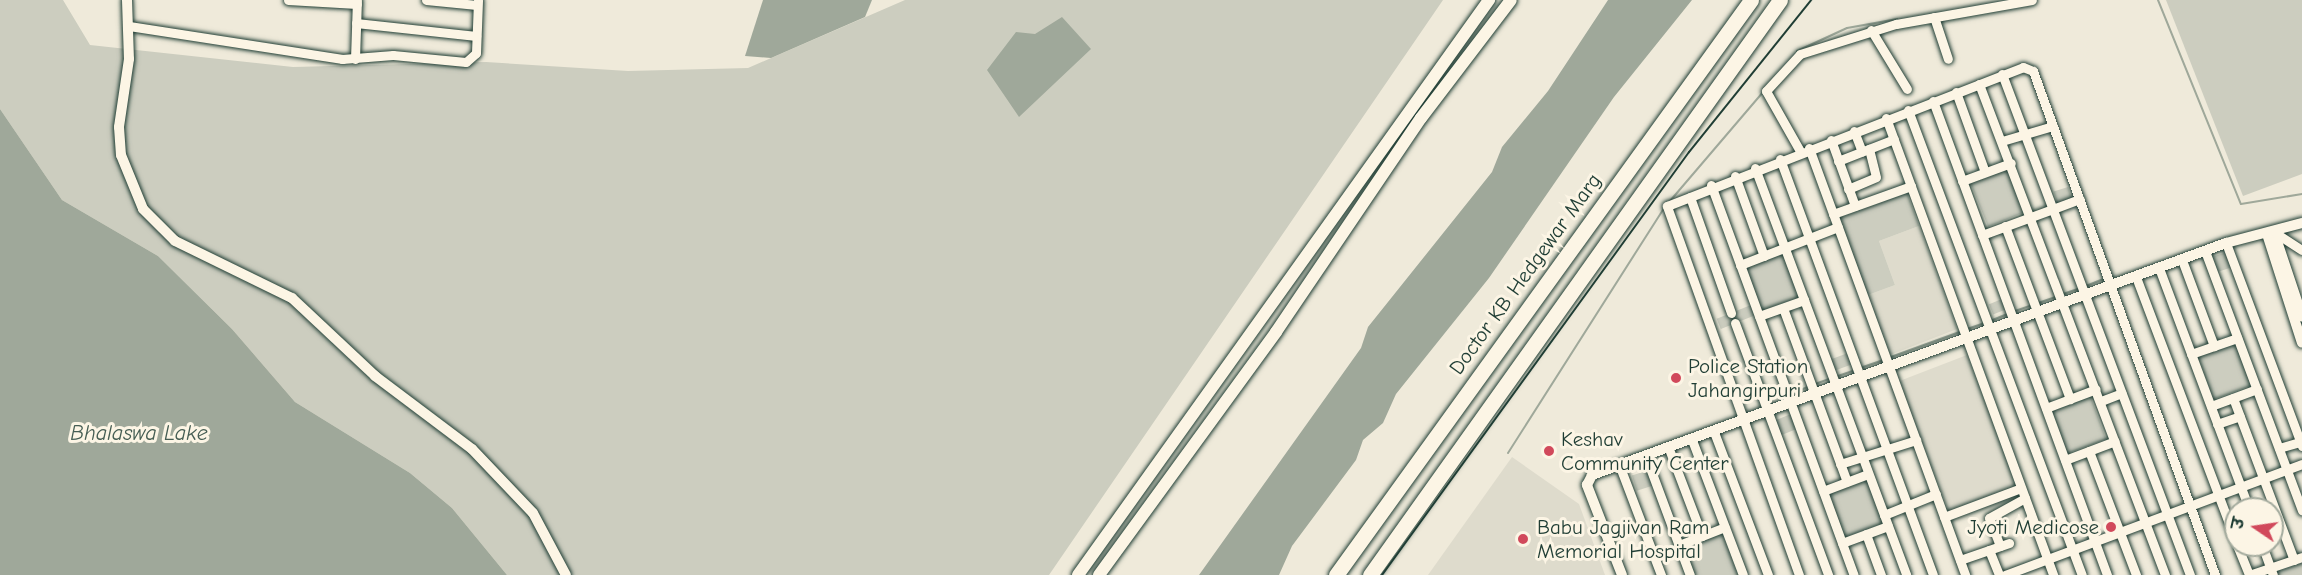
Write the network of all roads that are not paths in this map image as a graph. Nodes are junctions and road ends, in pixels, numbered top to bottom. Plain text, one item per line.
1 (127, 0) edge
2 (288, 0) edge
3 (426, 0) edge
4 (1489, 0) edge
5 (1511, 0) edge
6 (1751, 0) edge
7 (1780, 0) edge
8 (2032, 0) edge
9 (328, 1) edge
10 (357, 2) edge
11 (478, 3) edge
12 (1934, 17) junction
13 (356, 23) junction
14 (129, 26) junction
15 (1871, 30) junction
16 (477, 36) junction
17 (355, 59) junction
18 (1948, 59) dead end
19 (2002, 74) junction
20 (1979, 84) junction
21 (1907, 89) dead end
22 (1956, 92) junction
23 (1933, 101) junction
24 (1908, 110) junction
25 (1886, 118) junction
26 (2053, 126) junction
27 (1854, 131) junction
28 (2025, 134) junction
29 (1894, 139) junction
30 (1831, 140) junction
31 (2002, 141) junction
32 (1804, 149) junction
33 (1865, 150) junction
34 (1780, 159) junction
35 (1838, 161) junction
36 (2011, 163) junction
37 (1755, 168) junction
38 (1985, 172) junction
39 (1735, 176) junction
40 (1962, 181) junction
41 (1711, 185) junction
42 (1911, 186) junction
43 (1848, 189) junction
44 (1690, 197) junction
45 (2080, 199) junction
46 (1855, 206) junction
47 (2053, 209) junction
48 (1833, 214) junction
49 (2032, 216) junction
50 (2302, 223) edge
51 (2005, 226) junction
52 (1838, 227) junction
53 (2270, 233) junction
54 (1982, 235) junction
55 (1809, 238) junction
56 (2226, 243) junction
57 (1785, 249) junction
58 (2302, 250) edge
59 (2205, 251) junction
60 (1764, 256) junction
61 (2182, 260) junction
62 (1740, 265) junction
63 (2159, 268) junction
64 (2136, 277) junction
65 (2111, 286) junction
66 (2085, 296) junction
67 (1804, 300) junction
68 (2065, 303) junction
69 (1783, 308) junction
70 (1731, 313) dead end
71 (2038, 313) junction
72 (1759, 316) junction
73 (2302, 316) edge
74 (2014, 322) junction
75 (1735, 323) dead end
76 (1990, 330) junction
77 (2237, 338) junction
78 (1967, 339) junction
79 (2302, 343) edge
80 (2214, 346) junction
81 (2191, 354) junction
82 (1889, 368) junction
83 (1861, 378) junction
84 (1836, 387) junction
85 (2096, 389) junction
86 (2257, 389) junction
87 (2122, 393) junction
88 (1815, 395) junction
89 (2233, 398) junction
90 (2070, 399) junction
91 (2101, 401) junction
92 (1791, 404) junction
93 (2211, 406) junction
94 (2046, 408) junction
95 (1768, 412) junction
96 (2240, 416) junction
97 (1743, 422) junction
98 (2217, 424) junction
99 (1714, 432) junction
100 (1692, 440) junction
101 (1916, 440) junction
102 (2115, 441) junction
103 (2301, 444) edge
104 (1887, 448) junction
105 (2279, 448) junction
106 (1669, 449) junction
107 (2089, 451) junction
108 (1646, 457) junction
109 (1862, 457) junction
110 (2065, 460) junction
111 (1840, 464) junction
112 (2302, 464) edge
113 (1620, 467) junction
114 (2287, 470) junction
115 (1868, 474) junction
116 (2264, 479) junction
117 (1847, 482) junction
118 (2241, 487) junction
119 (2021, 488) junction
120 (1823, 491) junction
121 (1936, 494) junction
122 (2219, 495) junction
123 (2245, 497) edge
124 (2025, 498) junction
125 (1908, 506) junction
126 (2190, 506) junction
127 (2224, 508) edge
128 (2302, 510) edge
129 (2167, 514) junction
130 (1884, 515) junction
131 (1944, 517) junction
132 (2146, 523) junction
133 (1888, 526) junction
134 (1725, 528) junction
135 (2120, 532) junction
136 (1866, 534) junction
137 (1702, 536) junction
138 (2095, 541) junction
139 (1842, 543) junction
140 (1679, 545) junction
141 (1989, 550) junction
142 (2073, 550) junction
143 (2242, 557) edge
144 (2298, 558) edge
145 (1960, 560) junction
146 (2047, 560) junction
147 (2272, 571) edge
148 (2020, 572) edge
149 (566, 575) edge
150 (1078, 575) edge
151 (1100, 575) edge
152 (1336, 575) edge
153 (1370, 575) edge
154 (1622, 575) edge
155 (1661, 575) edge
156 (1690, 575) edge
157 (1743, 575) edge
158 (1768, 575) edge
159 (1799, 575) edge
160 (1828, 575) edge
161 (1854, 575) edge
162 (1881, 575) edge
163 (1906, 575) edge
164 (1933, 575) edge
165 (1965, 575) edge
166 (1999, 575) edge
167 (2005, 575) edge
168 (2053, 575) edge
169 (2082, 575) edge
170 (2107, 575) edge
171 (2136, 575) edge
172 (2165, 575) edge
173 (2190, 575) edge
174 (2215, 575) edge
175 (2249, 575) edge

1 - 14 street
2 - 9 street
3 - 11 street
4 - 150 main road
5 - 151 main road
6 - 152 highway, Doctor KB Hedgewar Marg
7 - 153 highway
8 - 12 street
9 - 10 street
10 - 13 street
11 - 16 street
12 - 15 street
12 - 18 street
13 - 16 street
13 - 17 street
14 - 17 street
14 - 149 street
15 - 21 street
15 - 32 street
16 - 17 street
19 - 20 street
19 - 26 street
19 - 28 street
20 - 22 street
20 - 31 street
22 - 23 street
22 - 38 street
23 - 24 street
23 - 40 street
24 - 25 street
24 - 76 street
25 - 27 street
25 - 29 street
26 - 28 street
26 - 45 street
27 - 30 street
27 - 33 street
28 - 31 street
28 - 47 street
29 - 33 street
29 - 42 street
30 - 32 street
30 - 35 street
31 - 36 street
32 - 34 street
32 - 48 street
33 - 35 street
33 - 43 street
34 - 37 street
34 - 55 street
35 - 43 street
36 - 38 street
36 - 49 street
37 - 39 street
37 - 57 street
38 - 40 street
39 - 41 street
39 - 60 street
40 - 54 street
41 - 44 street
41 - 62 street
42 - 46 street
42 - 78 street
43 - 46 street
44 - 70 street
44 - 97 street
45 - 47 street
45 - 65 street
46 - 48 street
47 - 49 street
47 - 66 street
48 - 52 street
49 - 51 street
49 - 68 street
50 - 53 street
51 - 54 street
51 - 71 street
52 - 55 street
52 - 82 street
53 - 56 street
53 - 58 street
53 - 73 street
53 - 79 street
54 - 74 street
55 - 57 street
55 - 83 street
56 - 59 street
56 - 103 street
57 - 60 street
57 - 67 street
59 - 61 street
59 - 77 street
60 - 62 street
61 - 63 street
61 - 80 street
62 - 72 street
63 - 64 street
63 - 81 street
64 - 65 street
64 - 122 street
65 - 66 street
65 - 126 street
66 - 68 street
66 - 87 street
67 - 69 street
67 - 84 street
68 - 71 street
68 - 85 street
69 - 72 street
69 - 88 street
71 - 74 street
71 - 90 street
72 - 92 street
74 - 76 street
74 - 94 street
75 - 95 street
76 - 78 street
76 - 142 street
77 - 80 street
77 - 86 street
78 - 82 street
78 - 119 street
80 - 81 street
81 - 93 street
82 - 83 street
82 - 101 street
83 - 84 street
83 - 104 street
84 - 88 street
84 - 109 street
85 - 90 street
85 - 91 street
86 - 89 street
86 - 105 street
87 - 91 street
87 - 129 street
88 - 92 street
88 - 111 street
89 - 93 street
89 - 96 street
90 - 94 street
91 - 102 street
92 - 95 street
92 - 120 street
93 - 98 street
94 - 110 street
95 - 97 street
95 - 160 street
96 - 98 street
96 - 116 street
97 - 99 street
97 - 159 street
98 - 118 street
99 - 100 street
99 - 158 street
100 - 106 street
100 - 134 street
101 - 104 street
101 - 121 street
102 - 107 street
102 - 132 street
103 - 105 street
104 - 109 street
104 - 125 street
105 - 114 street
106 - 108 street
106 - 137 street
107 - 110 street
107 - 135 street
108 - 113 street
108 - 140 street
109 - 111 street
109 - 115 street
110 - 138 street
111 - 117 street
112 - 114 street
113 - 154 street
113 - 155 street
114 - 116 street
114 - 128 street
115 - 117 street
115 - 130 street
116 - 118 street
116 - 144 street
117 - 120 street
118 - 122 street
118 - 123 street
119 - 124 street
119 - 131 street
120 - 139 street
121 - 125 street
121 - 131 street
122 - 126 street
122 - 127 street
124 - 141 street
124 - 146 street
125 - 130 street
125 - 164 street
126 - 129 street
126 - 174 street
129 - 132 street
129 - 173 street
130 - 133 street
131 - 145 street
132 - 135 street
132 - 172 street
133 - 136 street
133 - 163 street
134 - 137 street
134 - 157 street
135 - 138 street
135 - 171 street
136 - 139 street
136 - 162 street
137 - 140 street
138 - 142 street
138 - 170 street
139 - 161 street
140 - 156 street
141 - 145 street
141 - 166 street
142 - 146 street
142 - 169 street
143 - 175 street
144 - 147 street
145 - 165 street
146 - 148 street
146 - 168 street
147 - 175 street
148 - 167 street

